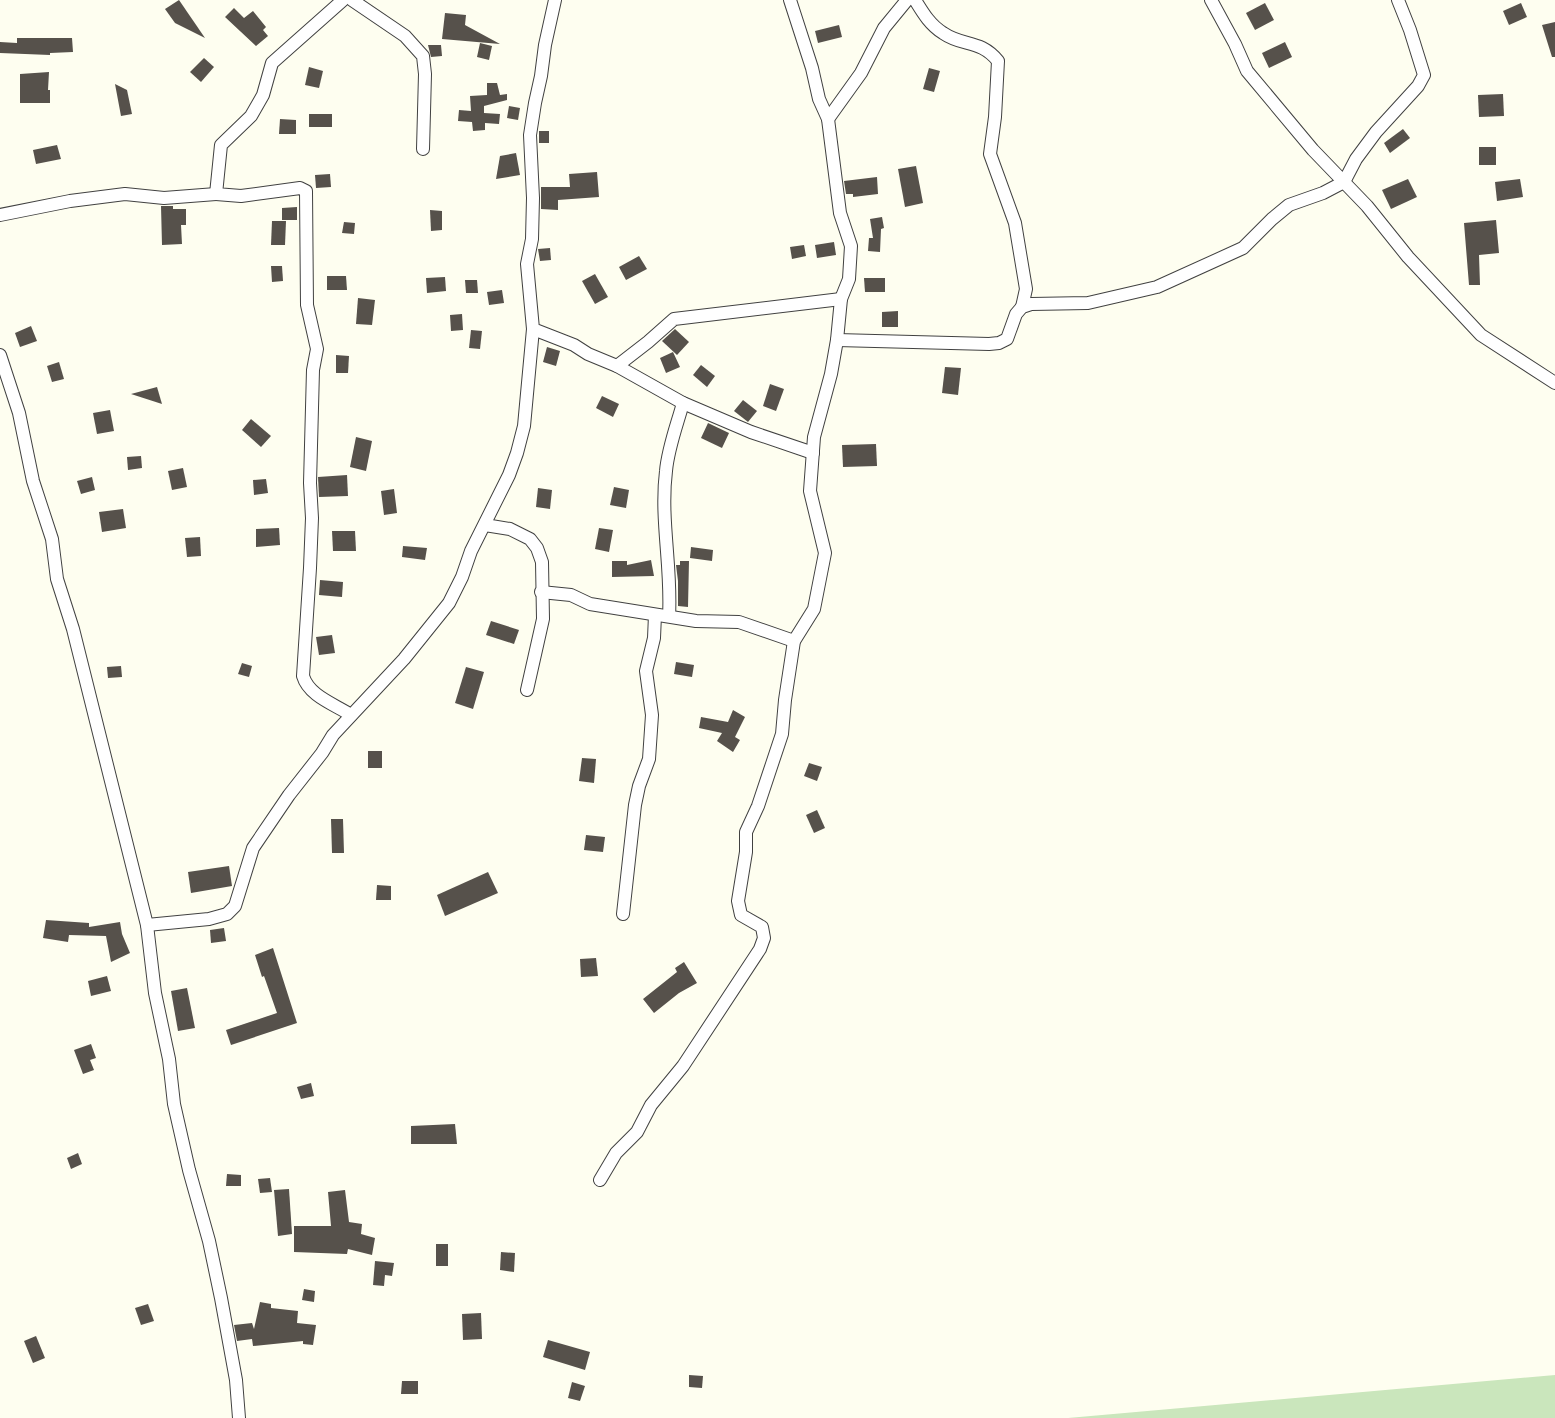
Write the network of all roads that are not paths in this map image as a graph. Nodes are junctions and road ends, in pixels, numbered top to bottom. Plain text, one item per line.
1 (343, 0) edge
2 (352, 0) edge
3 (555, 0) edge
4 (790, 0) edge
5 (907, 0) edge
6 (915, 0) edge
7 (1211, 0) edge
8 (1398, 0) edge
9 (828, 119) junction
10 (423, 149) dead end
11 (1344, 182) junction
12 (216, 194) junction
13 (0, 215) edge
14 (842, 299) junction
15 (1022, 307) junction
16 (533, 329) junction
17 (837, 340) junction
18 (0, 359) edge
19 (618, 366) junction
20 (1555, 383) edge
21 (683, 403) junction
22 (813, 453) junction
23 (484, 525) junction
24 (542, 592) junction
25 (656, 615) junction
26 (669, 616) junction
27 (794, 641) junction
28 (527, 690) dead end
29 (351, 715) junction
30 (623, 914) dead end
31 (147, 925) junction
32 (600, 1180) dead end
33 (238, 1418) edge

1 - 12 street
2 - 10 street
3 - 16 street
4 - 9 street
5 - 9 street
6 - 15 street
7 - 11 street
8 - 11 street
9 - 14 street
11 - 15 street
11 - 20 street
12 - 13 street
12 - 29 street
14 - 17 street
14 - 19 street
15 - 17 street
16 - 19 street
16 - 23 street
17 - 22 street
18 - 31 street
19 - 21 street
21 - 22 street
21 - 26 street
22 - 27 street
23 - 24 street
23 - 29 street
24 - 25 street
24 - 28 street
25 - 26 street
25 - 30 street
26 - 27 street
27 - 32 street
29 - 31 street
31 - 33 street

